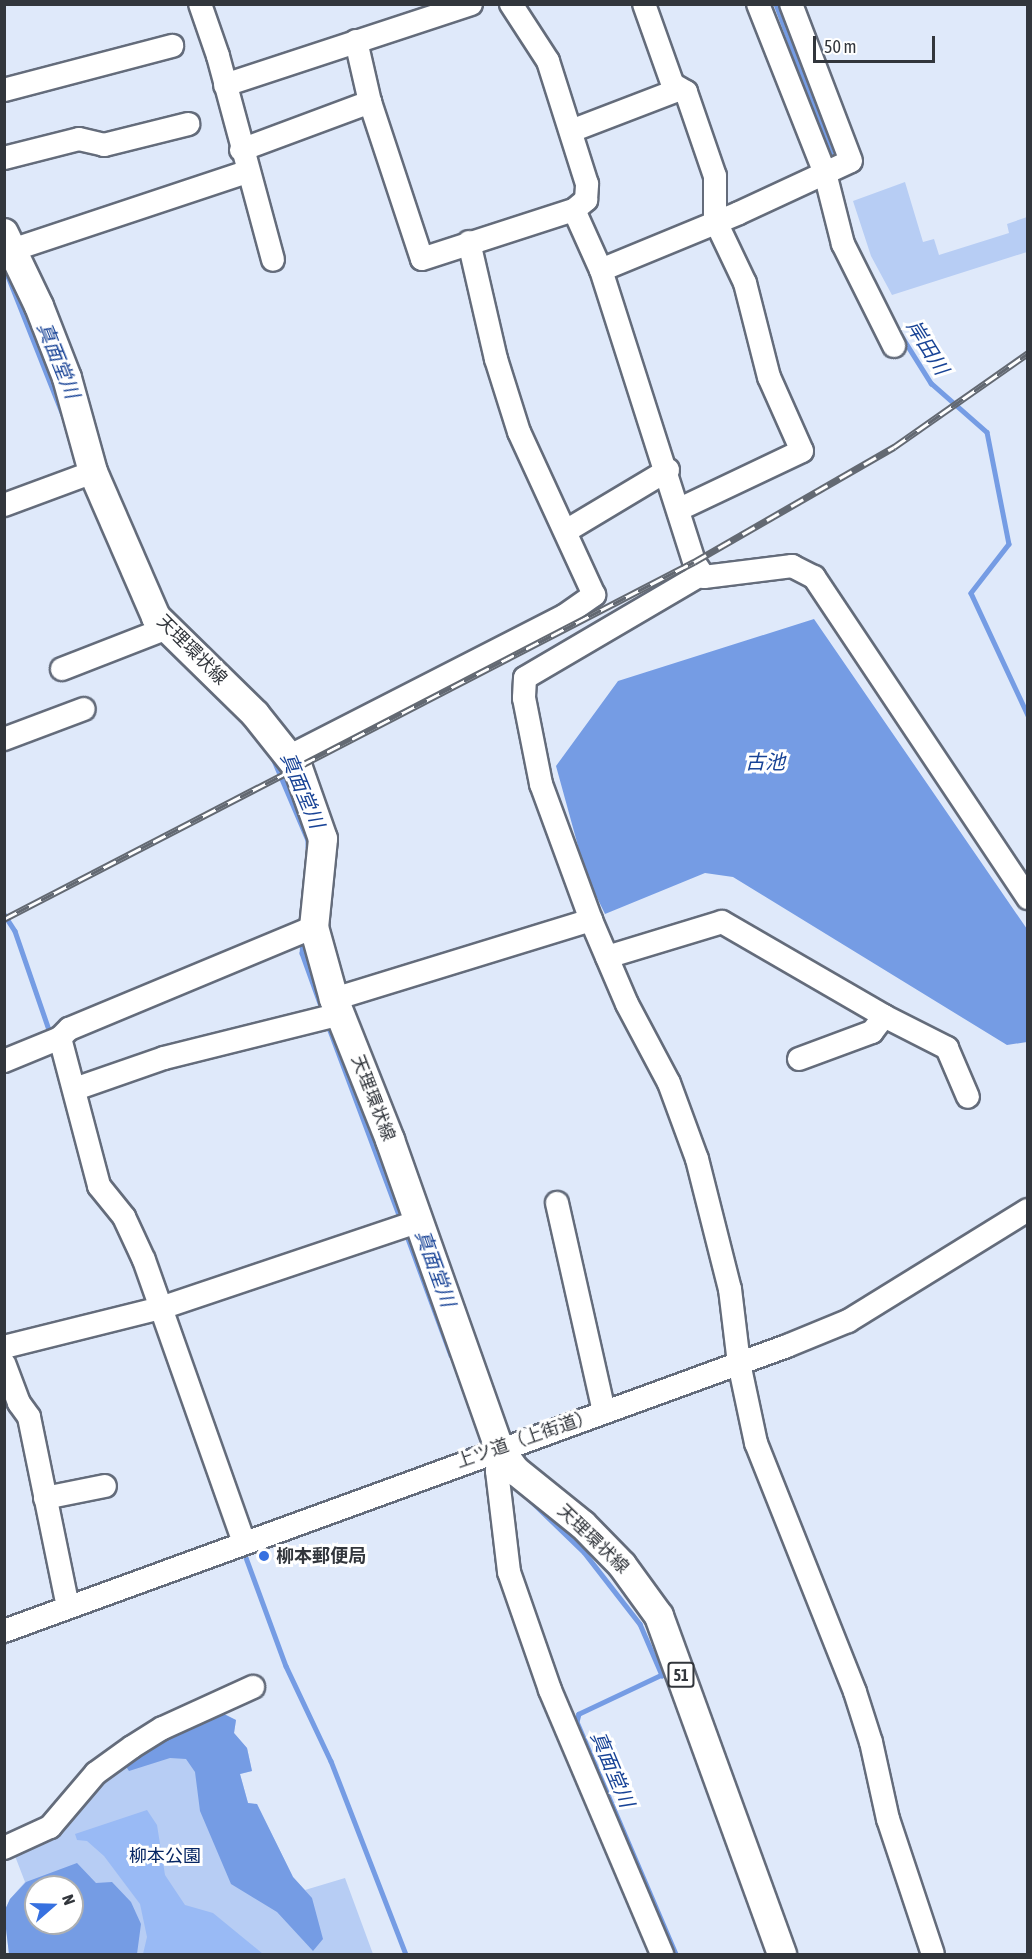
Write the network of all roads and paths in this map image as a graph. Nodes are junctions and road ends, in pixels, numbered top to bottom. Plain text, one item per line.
1 (200, 4) edge
2 (471, 4) edge
3 (511, 4) edge
4 (644, 4) edge
5 (758, 4) edge
6 (791, 4) edge
7 (356, 41) junction
8 (172, 46) dead end
9 (225, 85) junction
10 (674, 85) junction
11 (4, 90) edge
12 (370, 102) junction
13 (188, 124) dead end
14 (571, 132) junction
15 (4, 158) edge
16 (244, 161) junction
17 (825, 173) junction
18 (574, 210) junction
19 (715, 220) junction
20 (8, 242) edge
21 (469, 242) junction
22 (273, 260) dead end
23 (601, 270) junction
24 (894, 346) dead end
25 (668, 470) junction
26 (93, 472) junction
27 (4, 505) edge
28 (680, 509) junction
29 (566, 531) junction
30 (702, 574) junction
31 (167, 628) junction
32 (62, 669) dead end
33 (84, 709) dead end
34 (4, 739) edge
35 (291, 756) junction
36 (1028, 898) edge
37 (591, 920) junction
38 (314, 927) junction
39 (607, 957) junction
40 (337, 1006) junction
41 (884, 1016) junction
42 (60, 1038) junction
43 (799, 1059) dead end
44 (4, 1061) edge
45 (75, 1089) junction
46 (968, 1097) dead end
47 (557, 1203) dead end
48 (1028, 1210) edge
49 (419, 1221) junction
50 (161, 1308) junction
51 (4, 1347) edge
52 (4, 1363) edge
53 (739, 1363) junction
54 (12, 1403) edge
55 (604, 1412) junction
56 (499, 1448) junction
57 (105, 1486) dead end
58 (45, 1498) junction
59 (244, 1542) junction
60 (68, 1607) junction
61 (4, 1631) edge
62 (253, 1687) dead end
63 (4, 1848) edge
64 (662, 1954) edge
65 (782, 1954) edge
66 (933, 1954) edge

1 - 9 street
2 - 7 street
3 - 14 street
4 - 10 street
5 - 17 street
6 - 17 street
7 - 9 street
7 - 12 street
8 - 11 street
9 - 16 street
10 - 14 street
10 - 19 street
12 - 16 street
12 - 21 street
13 - 15 street
14 - 18 street
16 - 20 street
16 - 22 street
17 - 19 street
17 - 24 street
18 - 21 street
18 - 23 street
19 - 23 street
19 - 28 street
20 - 26 main road, 天理環状線 / 51
21 - 29 street
23 - 25 street
25 - 28 street
25 - 29 street
26 - 27 street
26 - 31 main road, 天理環状線 / 51
28 - 30 street
29 - 35 street
30 - 36 street
30 - 37 street
31 - 32 street
31 - 35 main road, 天理環状線 / 51
33 - 34 street
35 - 38 main road, 天理環状線 / 51
37 - 39 street
37 - 40 street
38 - 40 main road, 天理環状線 / 51
38 - 42 street
39 - 41 street
39 - 53 street
40 - 45 street
40 - 49 main road, 天理環状線 / 51
41 - 43 street
41 - 46 street
42 - 44 street
42 - 45 street
45 - 50 street
47 - 55 street
48 - 53 street, 上ツ道（上街道）
49 - 50 street
49 - 56 main road, 天理環状線 / 51
50 - 51 street
50 - 59 street
52 - 54 street
53 - 55 street, 上ツ道（上街道）
53 - 66 street
54 - 58 street
55 - 56 street, 上ツ道（上街道）
56 - 59 street, 上ツ道（上街道）
56 - 64 street
56 - 65 main road, 天理環状線 / 51
57 - 58 street
58 - 60 street
59 - 60 street, 上ツ道（上街道）
60 - 61 street, 上ツ道（上街道）
62 - 63 street

